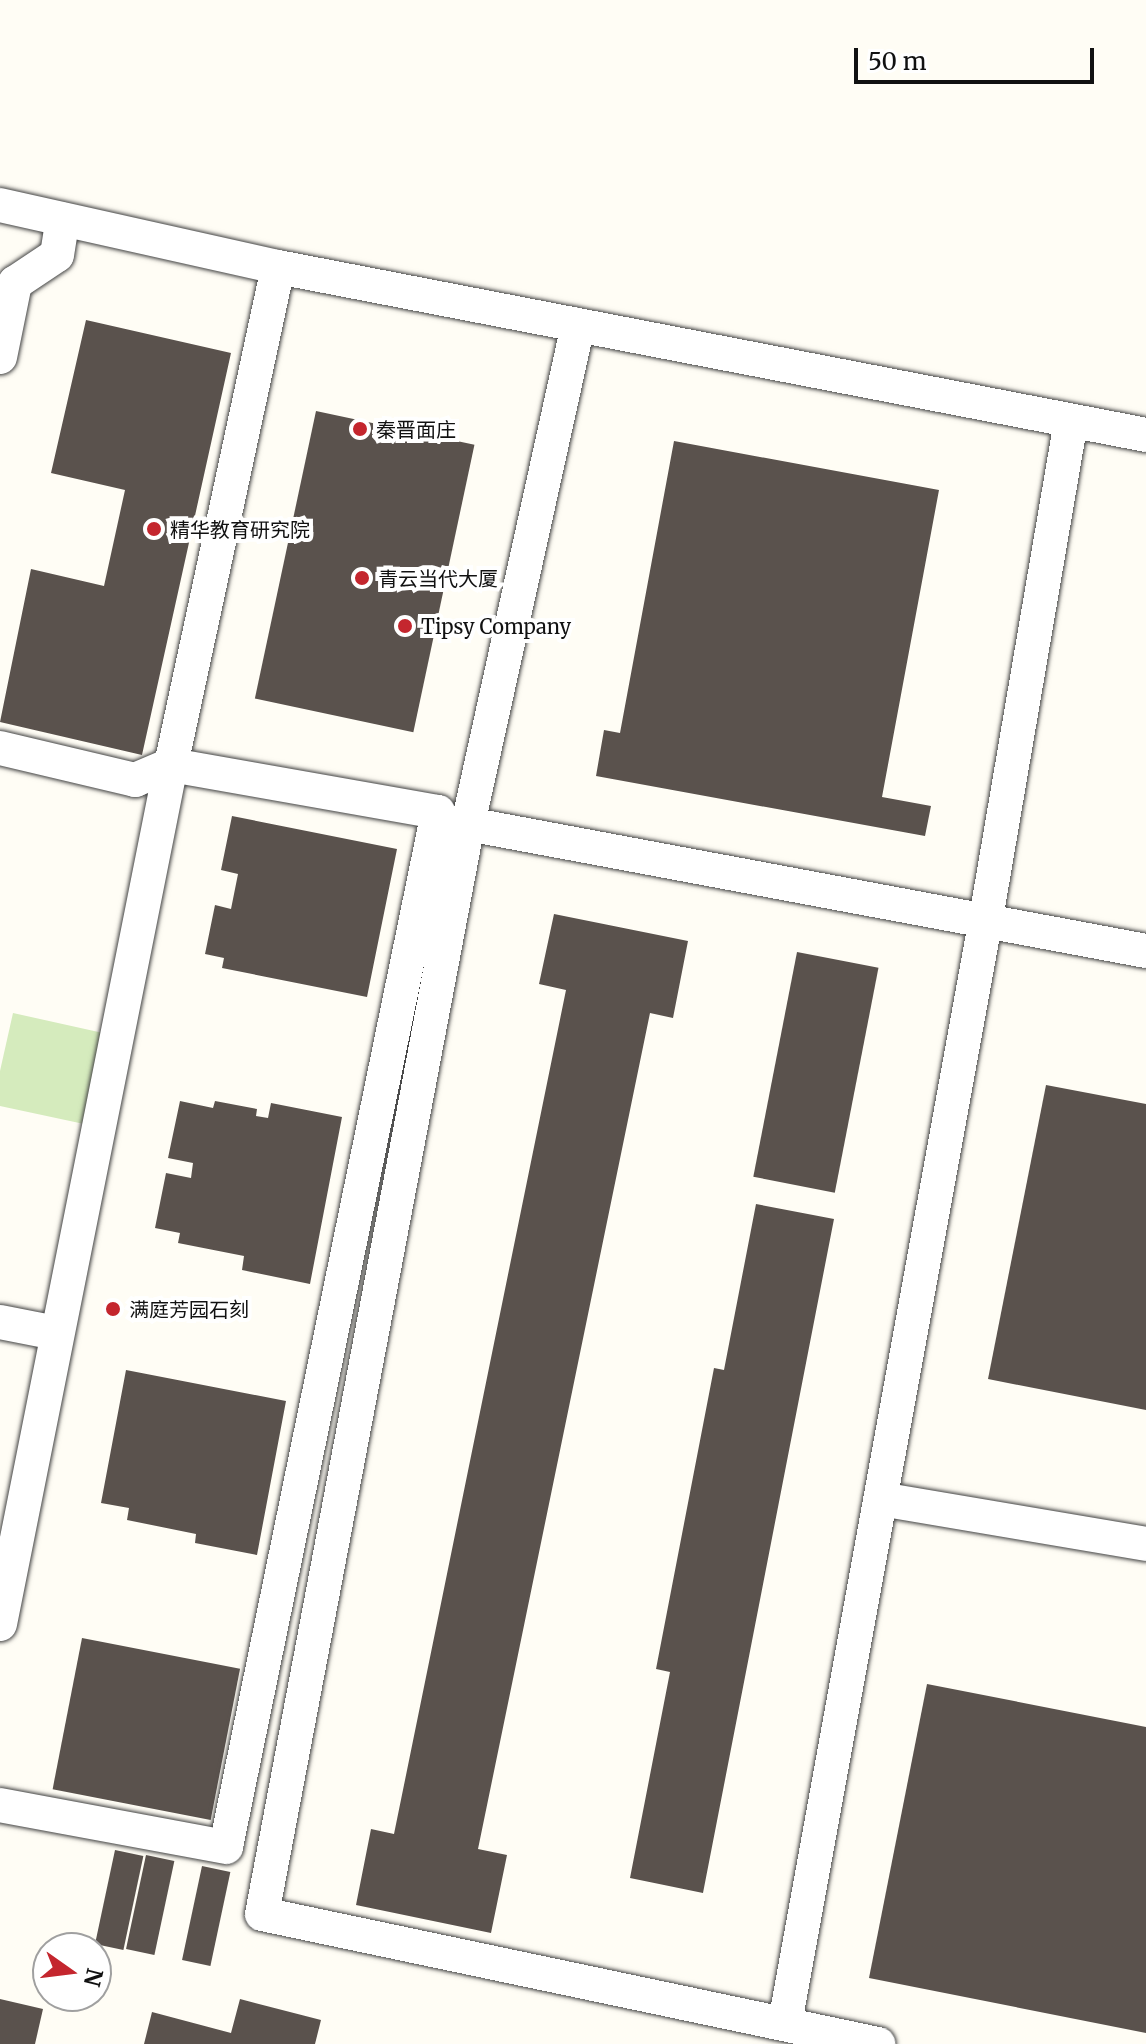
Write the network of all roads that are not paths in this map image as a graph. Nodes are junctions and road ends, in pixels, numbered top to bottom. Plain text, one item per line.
1 (0, 205) edge
2 (63, 219) junction
3 (278, 267) junction
4 (578, 325) junction
5 (0, 357) edge
6 (1071, 421) junction
7 (1146, 435) edge
8 (0, 748) edge
9 (171, 765) junction
10 (468, 824) junction
11 (985, 924) junction
12 (1146, 951) edge
13 (0, 1322) edge
14 (56, 1333) junction
15 (881, 1499) junction
16 (1146, 1544) edge
17 (0, 1624) edge
18 (0, 1805) edge
19 (785, 2023) junction
20 (878, 2044) edge

1 - 2 street
2 - 3 street
2 - 5 street
3 - 4 street
3 - 9 street
4 - 6 street
4 - 10 street
6 - 7 street
6 - 11 street
8 - 9 street
9 - 14 street
9 - 18 street
10 - 11 street
10 - 19 street
11 - 12 street
11 - 15 street
13 - 14 street
14 - 17 street
15 - 16 street
15 - 19 street
19 - 20 street

